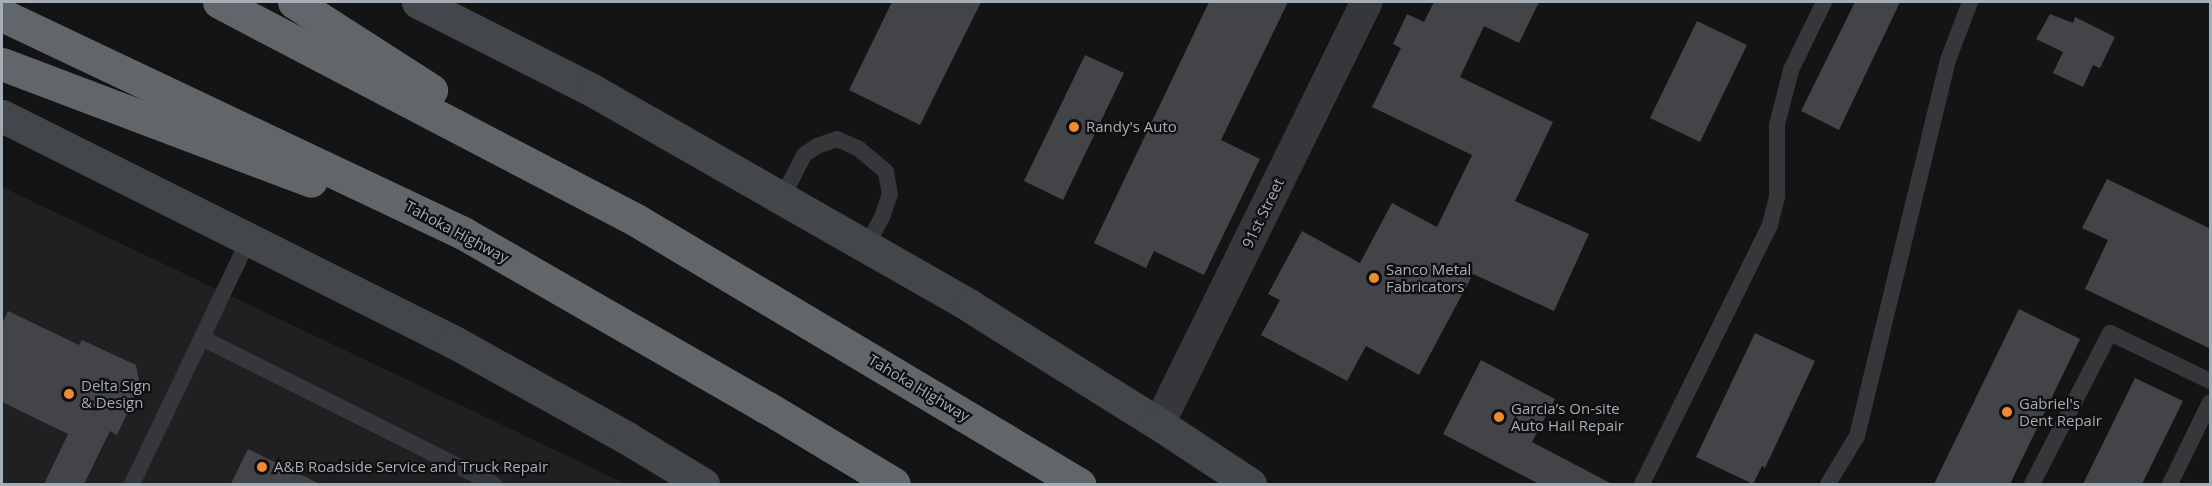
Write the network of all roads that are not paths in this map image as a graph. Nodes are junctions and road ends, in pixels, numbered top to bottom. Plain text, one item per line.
1 (219, 2) edge
2 (294, 2) edge
3 (1367, 2) edge
4 (1824, 2) edge
5 (1970, 2) edge
6 (429, 4) edge
7 (2, 15) edge
8 (2, 64) edge
9 (2, 116) edge
10 (781, 200) junction
11 (611, 207) junction
12 (249, 239) junction
13 (866, 247) junction
14 (496, 252) junction
15 (202, 338) junction
16 (2211, 381) edge
17 (2211, 402) edge
18 (1159, 424) junction
19 (132, 484) edge
20 (494, 484) edge
21 (703, 484) edge
22 (894, 484) edge
23 (1079, 484) edge
24 (1250, 484) edge
25 (1642, 484) edge
26 (1828, 484) edge
27 (2032, 484) edge
28 (2169, 484) edge

1 - 11 highway, Tahoka Highway
2 - 11 highway
3 - 18 street, 91st Street
4 - 25 lane
5 - 26 lane
6 - 10 main road
7 - 14 highway, Tahoka Highway
8 - 14 highway
9 - 12 main road
10 - 13 main road
10 - 13 lane
11 - 23 highway, Tahoka Highway
12 - 15 lane
12 - 21 main road
13 - 18 main road
14 - 22 highway, Tahoka Highway
15 - 19 lane
15 - 20 lane
16 - 27 lane
17 - 28 lane
18 - 24 main road

